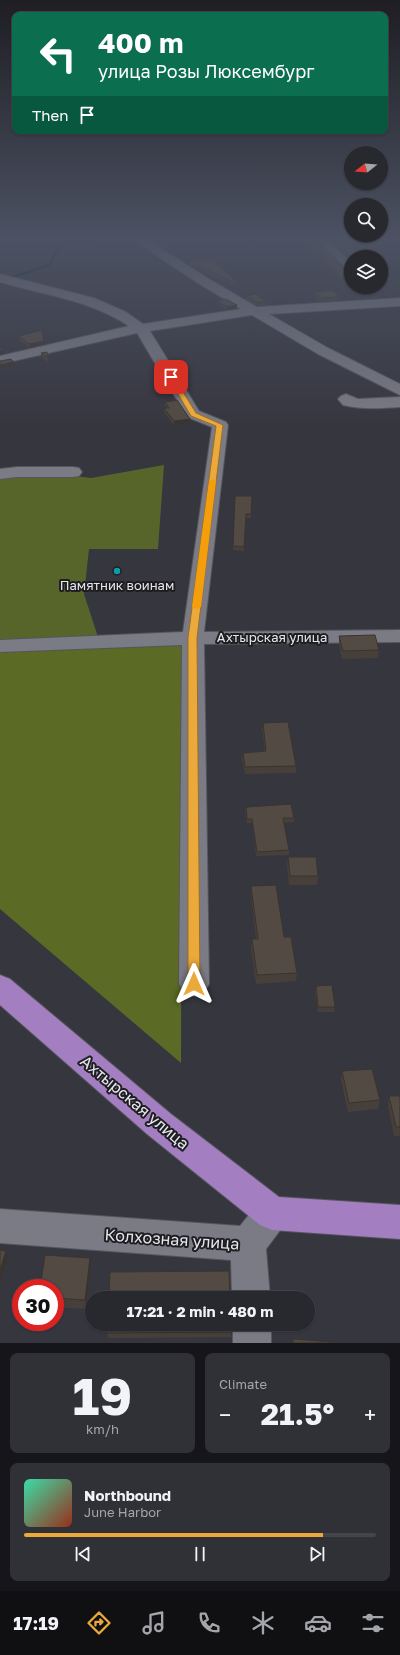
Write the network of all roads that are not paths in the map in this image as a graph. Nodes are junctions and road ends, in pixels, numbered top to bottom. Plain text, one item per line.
1 (88, 301) edge
2 (237, 301) edge
3 (345, 301) edge
4 (254, 311) junction
5 (141, 328) junction
6 (0, 360) edge
7 (400, 390) edge
8 (400, 394) edge
9 (400, 402) edge
10 (73, 472) dead end
11 (0, 474) edge
12 (400, 636) edge
13 (193, 638) junction
14 (0, 646) edge
15 (194, 984) dead end
16 (0, 987) edge
17 (272, 1213) junction
18 (400, 1222) edge
19 (0, 1226) edge
20 (248, 1244) junction
21 (250, 1291) edge
22 (252, 1331) edge
23 (252, 1343) edge

1 - 5 street
2 - 4 street
3 - 4 street
4 - 5 street
4 - 7 street
5 - 6 street
5 - 13 street
8 - 9 street
10 - 11 street
12 - 13 street, Ахтырская улица
13 - 14 street, Ахтырская улица
13 - 15 street
16 - 17 highway, Ахтырская улица
17 - 18 highway
17 - 20 street, Колхозная улица
19 - 20 street, Колхозная улица
20 - 21 street
22 - 23 street

